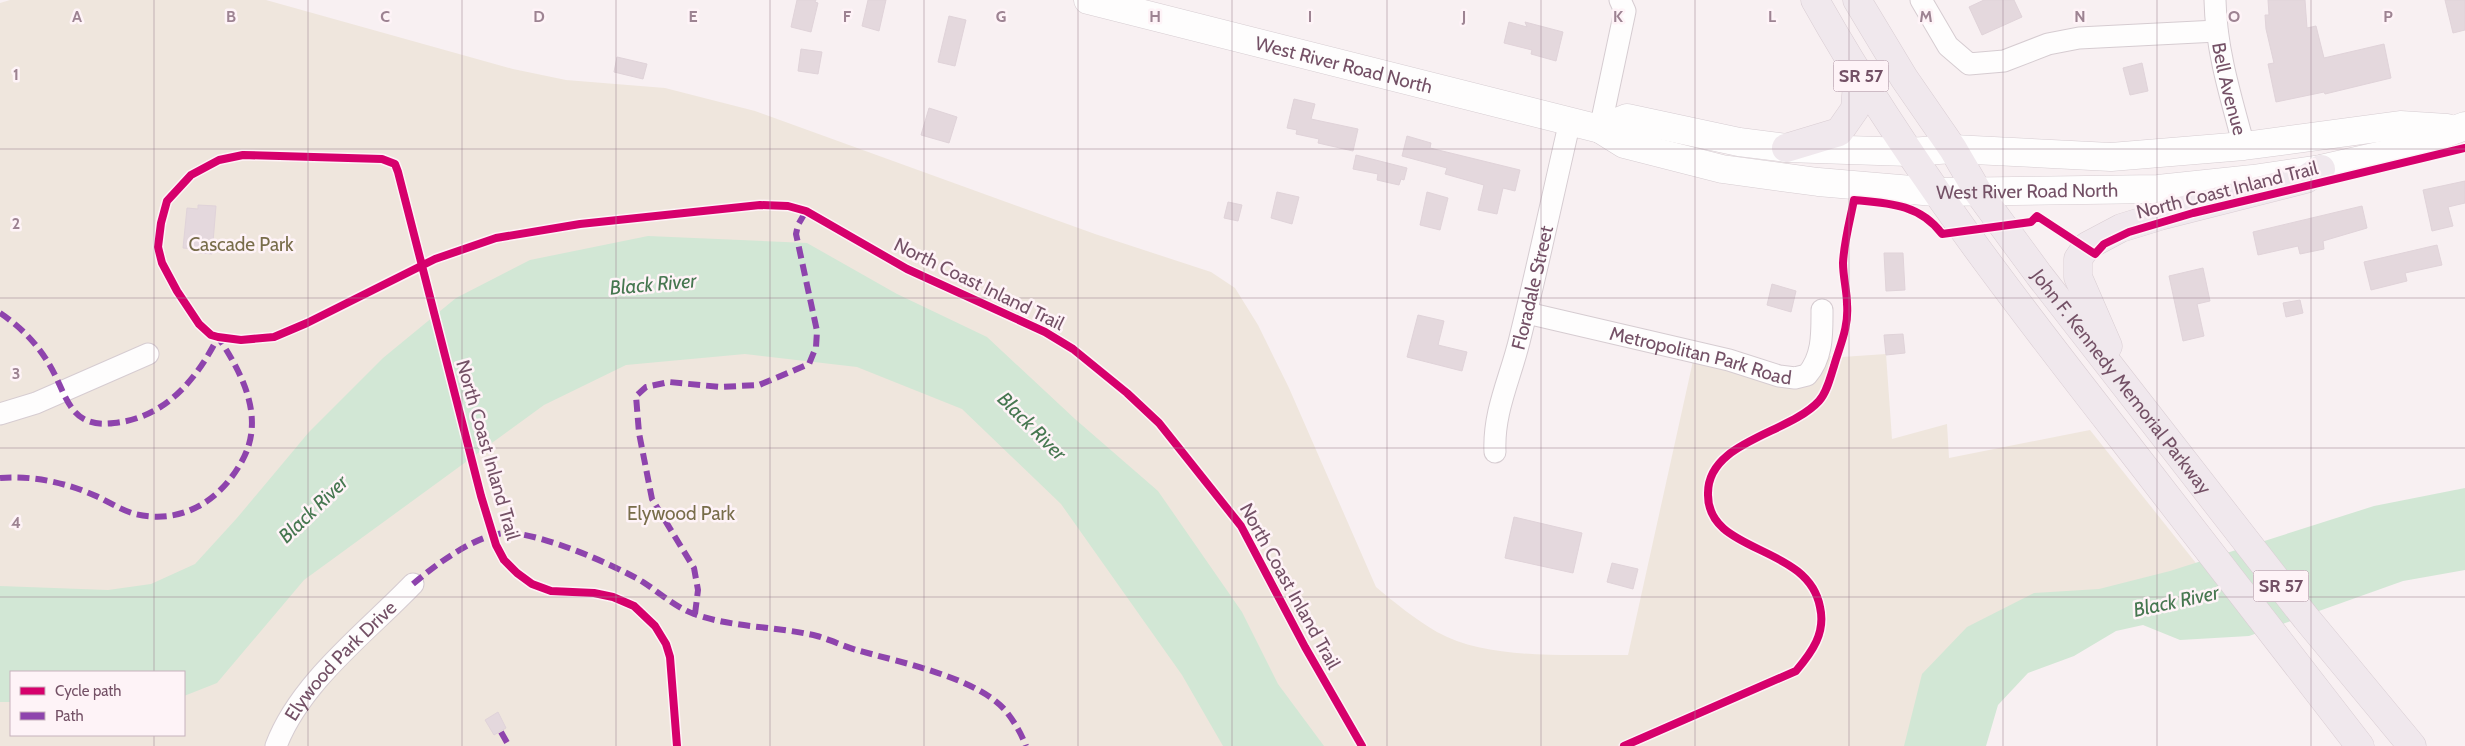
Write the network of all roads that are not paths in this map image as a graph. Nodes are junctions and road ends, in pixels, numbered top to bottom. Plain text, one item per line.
1 (1620, 0) edge
2 (1815, 0) edge
3 (1857, 0) edge
4 (1921, 0) edge
5 (2215, 0) edge
6 (1099, 1) edge
7 (2217, 31) junction
8 (1858, 71) junction
9 (1570, 122) junction
10 (2460, 127) edge
11 (1600, 129) junction
12 (2244, 146) junction
13 (1786, 148) junction
14 (1953, 150) junction
15 (1909, 152) junction
16 (2321, 169) junction
17 (1935, 192) junction
18 (1978, 192) junction
19 (1822, 310) dead end
20 (1527, 313) junction
21 (148, 354) dead end
22 (2125, 384) junction
23 (0, 414) edge
24 (1495, 452) dead end
25 (413, 584) dead end
26 (276, 746) edge
27 (2360, 746) edge
28 (2412, 746) edge

1 - 11 street
2 - 8 highway, John F. Kennedy Memorial Parkway / SR 57
3 - 14 highway, John F. Kennedy Memorial Parkway / SR 57
4 - 7 street
5 - 7 street, Bell Avenue
6 - 9 street, West River Road North
7 - 12 street, Bell Avenue
8 - 13 highway
8 - 15 highway, John F. Kennedy Memorial Parkway / SR 57
9 - 11 street, West River Road North
9 - 20 street, Floradale Street
10 - 12 street, West River Road North
10 - 16 street, West River Road North
11 - 13 street, West River Road North
11 - 17 street, West River Road North
12 - 14 street, West River Road North
13 - 15 street, West River Road North
14 - 15 street, West River Road North
14 - 18 highway, John F. Kennedy Memorial Parkway / SR 57
15 - 17 highway, John F. Kennedy Memorial Parkway / SR 57
16 - 18 street, West River Road North
16 - 22 highway
17 - 18 street, West River Road North
17 - 27 highway, John F. Kennedy Memorial Parkway / SR 57
18 - 22 highway, John F. Kennedy Memorial Parkway / SR 57
19 - 20 street, Metropolitan Park Road
20 - 24 street, Floradale Street
21 - 23 street
22 - 28 highway, John F. Kennedy Memorial Parkway / SR 57
25 - 26 street, Elywood Park Drive

